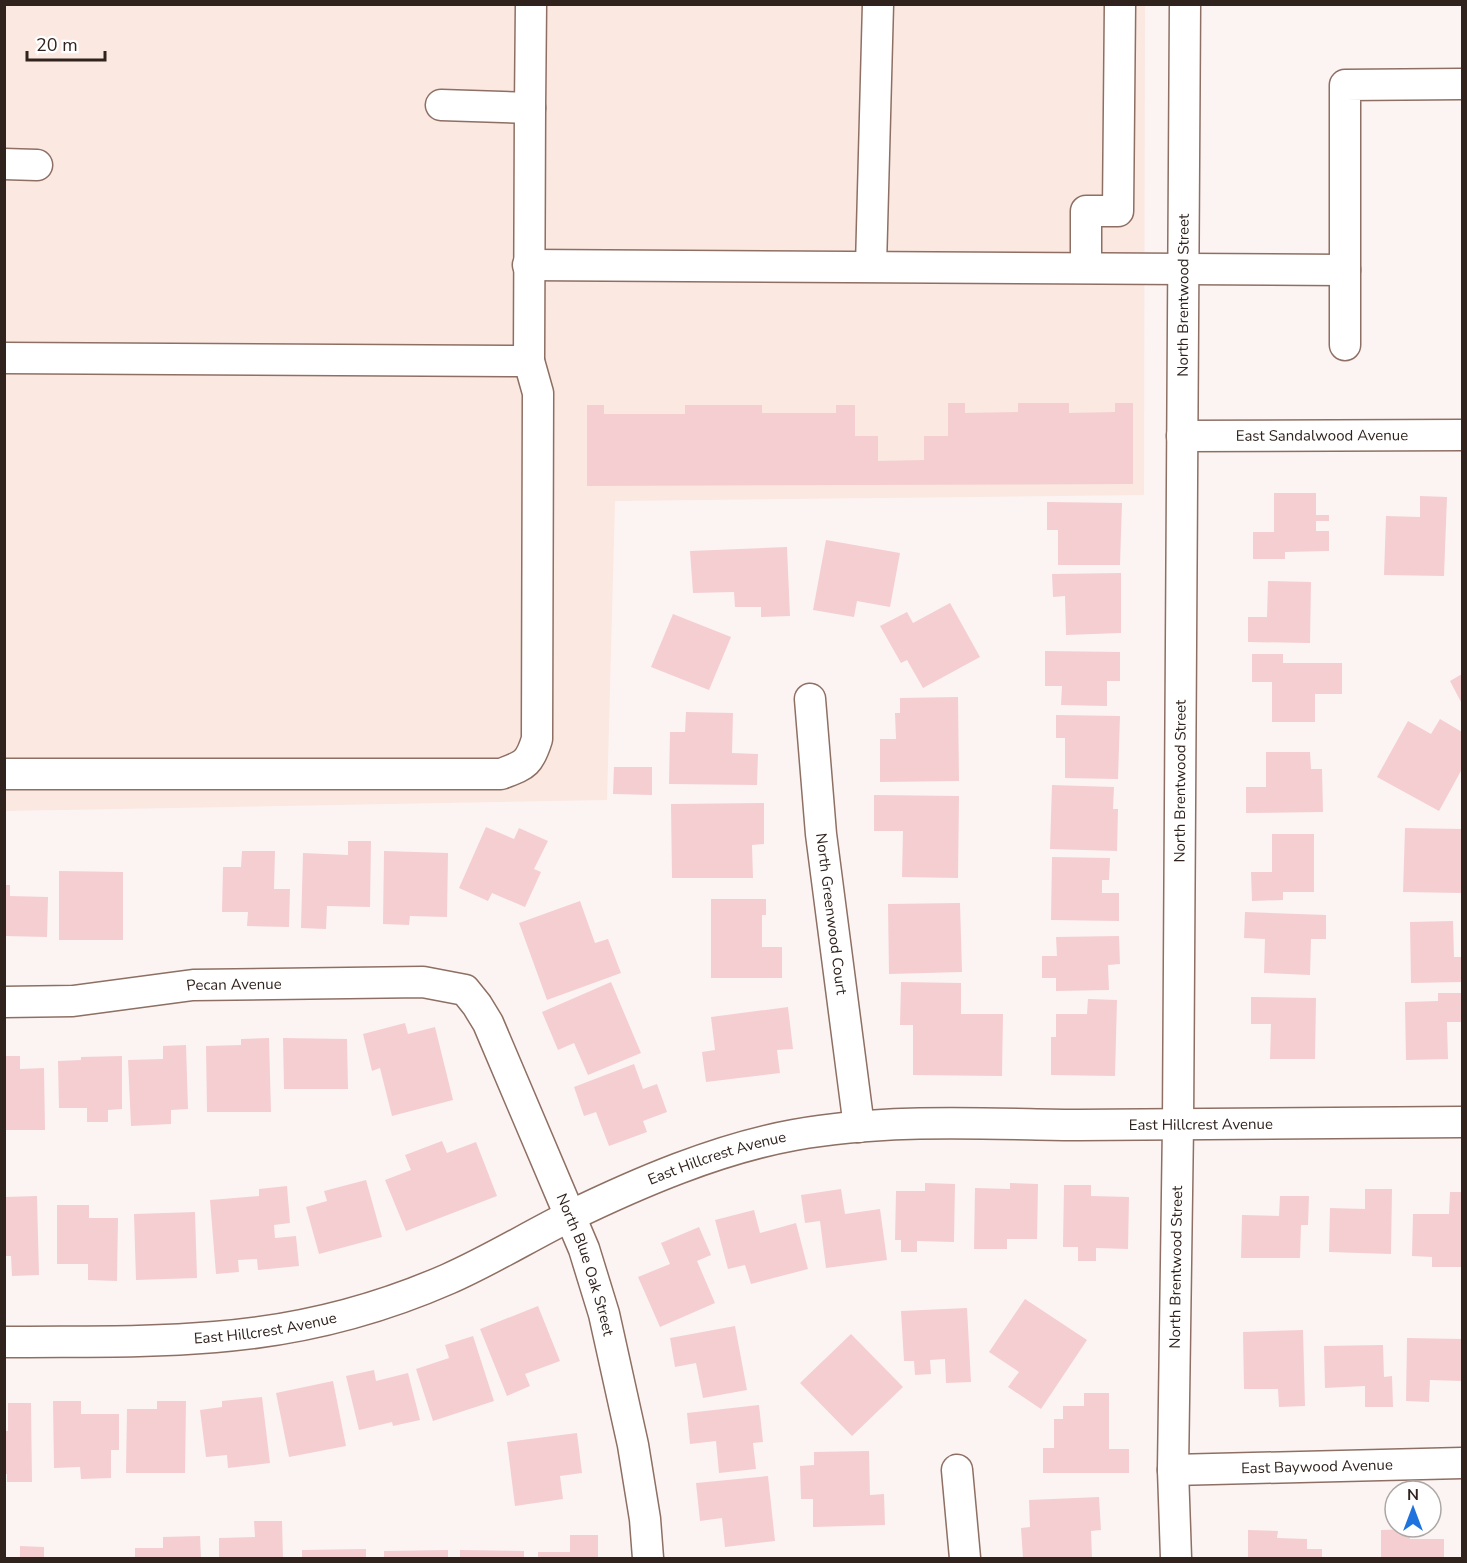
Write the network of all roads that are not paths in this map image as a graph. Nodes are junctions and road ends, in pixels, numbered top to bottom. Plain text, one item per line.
1 (531, 4) edge
2 (878, 4) edge
3 (1120, 4) edge
4 (1185, 4) edge
5 (1462, 84) edge
6 (441, 105) dead end
7 (530, 108) junction
8 (4, 164) edge
9 (37, 165) dead end
10 (528, 264) junction
11 (871, 266) junction
12 (1086, 267) junction
13 (1183, 268) junction
14 (1345, 270) junction
15 (1345, 345) dead end
16 (4, 358) edge
17 (529, 362) junction
18 (1462, 435) edge
19 (1182, 436) junction
20 (810, 699) dead end
21 (4, 774) edge
22 (465, 990) joint
23 (4, 1002) edge
24 (1462, 1122) edge
25 (1178, 1125) junction
26 (859, 1127) junction
27 (570, 1216) junction
28 (4, 1342) edge
29 (1462, 1463) edge
30 (957, 1470) dead end
31 (1173, 1470) junction
32 (648, 1558) edge
33 (965, 1558) edge
34 (1176, 1558) edge

1 - 7 street
2 - 11 street
3 - 12 street
4 - 13 street, North Brentwood Street
5 - 14 street
6 - 7 street
7 - 10 street
8 - 9 street
10 - 11 street
10 - 17 street
11 - 12 street
12 - 13 street
13 - 14 street
13 - 19 street, North Brentwood Street
14 - 15 street
16 - 17 street
17 - 21 street
18 - 19 street, East Sandalwood Avenue
19 - 25 street, North Brentwood Street
20 - 26 street, North Greenwood Court
22 - 23 street, Pecan Avenue
22 - 27 street, North Blue Oak Street
24 - 25 street, East Hillcrest Avenue
25 - 26 street, East Hillcrest Avenue
25 - 31 street, North Brentwood Street
26 - 27 street, East Hillcrest Avenue
27 - 28 street, East Hillcrest Avenue
27 - 32 street, North Blue Oak Street
29 - 31 street, East Baywood Avenue
30 - 33 street
31 - 34 street, North Brentwood Street

